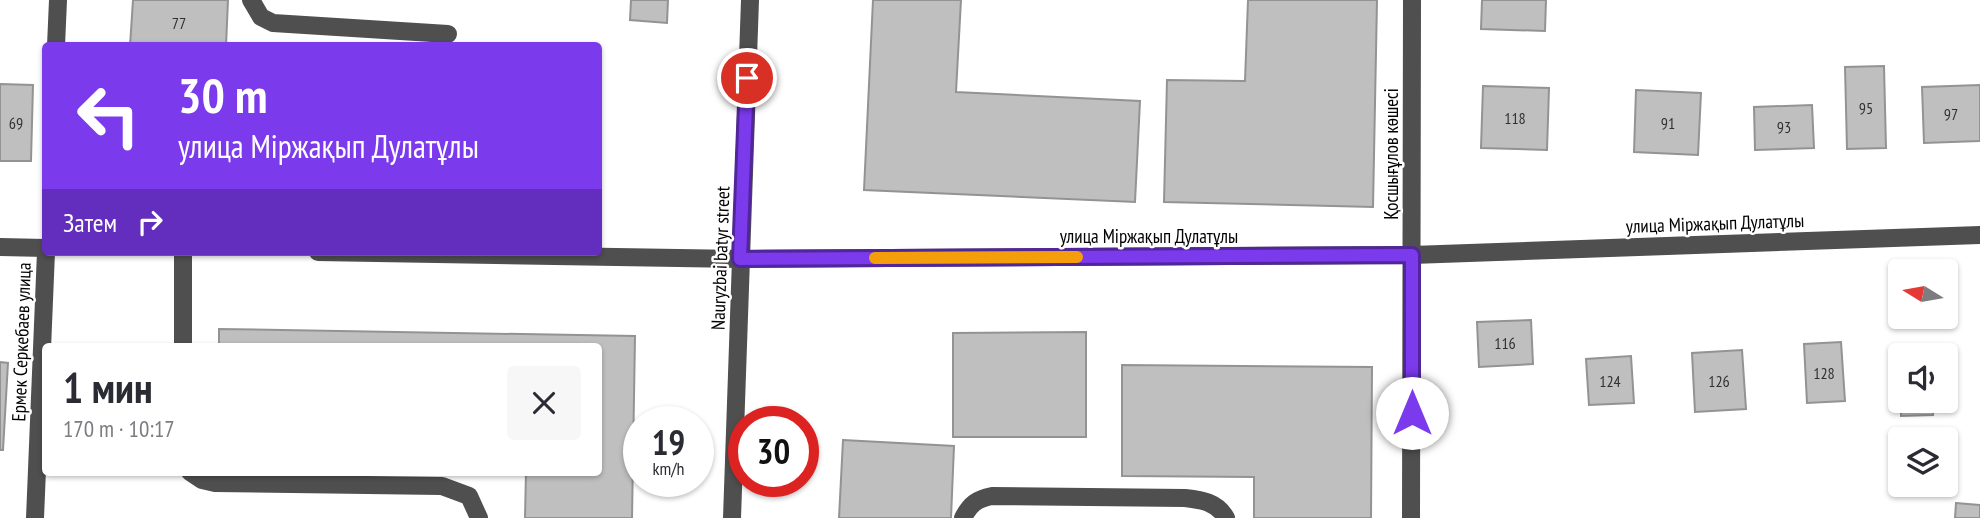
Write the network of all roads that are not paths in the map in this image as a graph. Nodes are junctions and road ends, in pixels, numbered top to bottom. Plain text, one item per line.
1 (58, 0) edge
2 (251, 0) edge
3 (750, 0) edge
4 (1412, 0) edge
5 (448, 34) dead end
6 (56, 42) edge
7 (1980, 234) edge
8 (0, 247) edge
9 (42, 250) edge
10 (1412, 255) junction
11 (46, 256) edge
12 (183, 256) edge
13 (559, 256) edge
14 (740, 259) junction
15 (42, 343) edge
16 (183, 343) edge
17 (42, 347) edge
18 (196, 476) edge
19 (35, 518) edge
20 (479, 518) edge
21 (732, 518) edge
22 (963, 518) edge
23 (1226, 518) edge
24 (1411, 518) edge

1 - 6 street
2 - 5 street
3 - 14 street, Nauryzbai batyr street
4 - 10 street, Қосшығұлов көшесі
7 - 10 street, улица Міржақып Дулатұлы
8 - 9 street
10 - 14 street, улица Міржақып Дулатұлы
10 - 24 street, Қосшығұлов көшесі
11 - 15 street, Ермек Серкебаев улица
12 - 16 street
13 - 14 street, улица Міржақып Дулатұлы
14 - 21 street, Nauryzbai batyr street
17 - 19 street, Ермек Серкебаев улица
18 - 20 street
22 - 23 street

